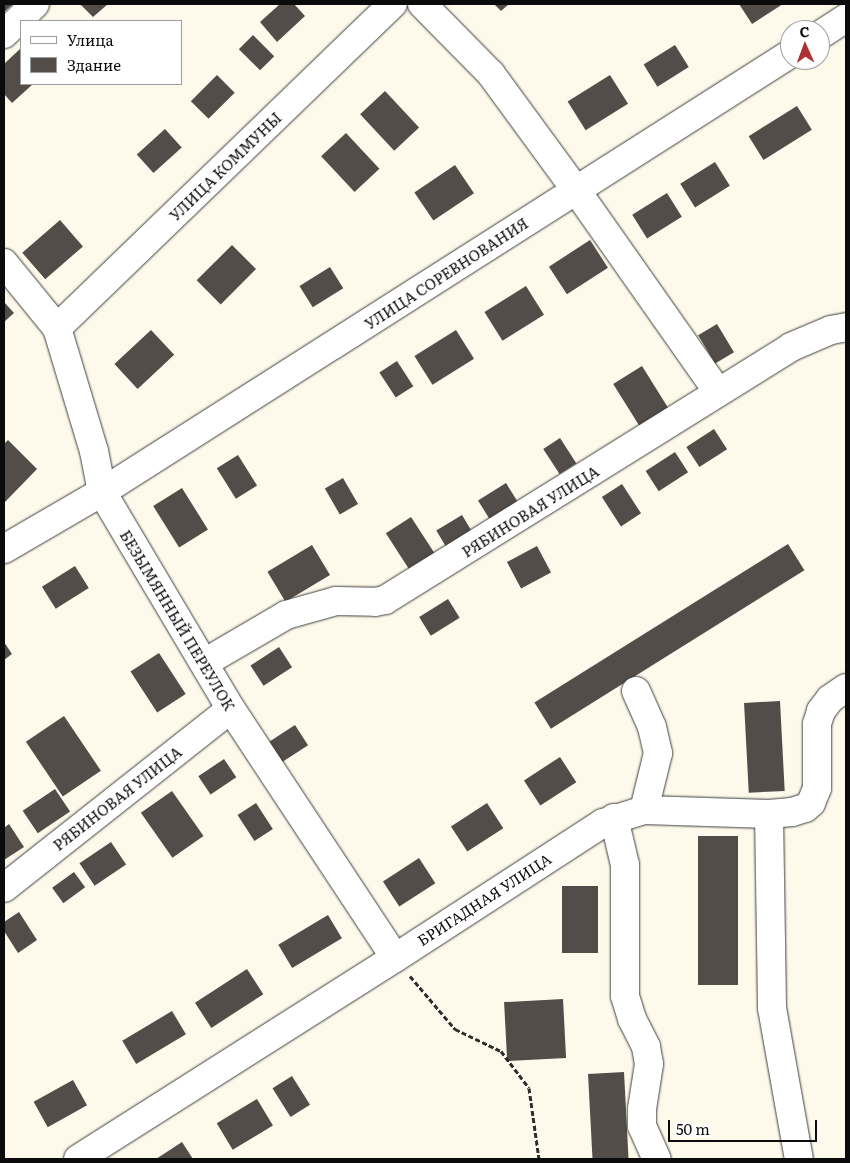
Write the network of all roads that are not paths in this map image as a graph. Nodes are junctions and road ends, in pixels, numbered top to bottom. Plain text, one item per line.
1 (35, 4) edge
2 (393, 4) edge
3 (422, 4) edge
4 (846, 18) edge
5 (830, 28) edge
6 (4, 34) edge
7 (780, 60) edge
8 (576, 190) junction
9 (4, 263) edge
10 (846, 327) edge
11 (57, 328) junction
12 (718, 392) junction
13 (102, 492) junction
14 (4, 549) edge
15 (204, 664) junction
16 (846, 688) edge
17 (636, 691) dead end
18 (231, 709) junction
19 (644, 810) junction
20 (769, 814) junction
21 (614, 818) junction
22 (4, 888) edge
23 (395, 958) junction
24 (78, 1159) edge
25 (657, 1159) edge
26 (799, 1159) edge

1 - 6 street
2 - 11 street, УЛИЦА КОММУНЫ
3 - 8 street
4 - 5 street
7 - 8 street, УЛИЦА СОРЕВНОВАНИЯ
8 - 12 street
8 - 13 street, УЛИЦА СОРЕВНОВАНИЯ
9 - 11 street, БЕЗЫМЯННЫЙ ПЕРЕУЛОК
10 - 12 street, РЯБИНОВАЯ УЛИЦА
11 - 13 street, БЕЗЫМЯННЫЙ ПЕРЕУЛОК
12 - 15 street, РЯБИНОВАЯ УЛИЦА
13 - 14 street, УЛИЦА СОРЕВНОВАНИЯ
13 - 15 street, БЕЗЫМЯННЫЙ ПЕРЕУЛОК
15 - 18 street, БЕЗЫМЯННЫЙ ПЕРЕУЛОК
16 - 20 street, БРИГАДНАЯ УЛИЦА
17 - 19 street
18 - 22 street, РЯБИНОВАЯ УЛИЦА
18 - 23 street, БЕЗЫМЯННЫЙ ПЕРЕУЛОК
19 - 20 street, БРИГАДНАЯ УЛИЦА
19 - 21 street, БРИГАДНАЯ УЛИЦА
20 - 26 street
21 - 23 street, БРИГАДНАЯ УЛИЦА
21 - 25 street
23 - 24 street, БРИГАДНАЯ УЛИЦА

